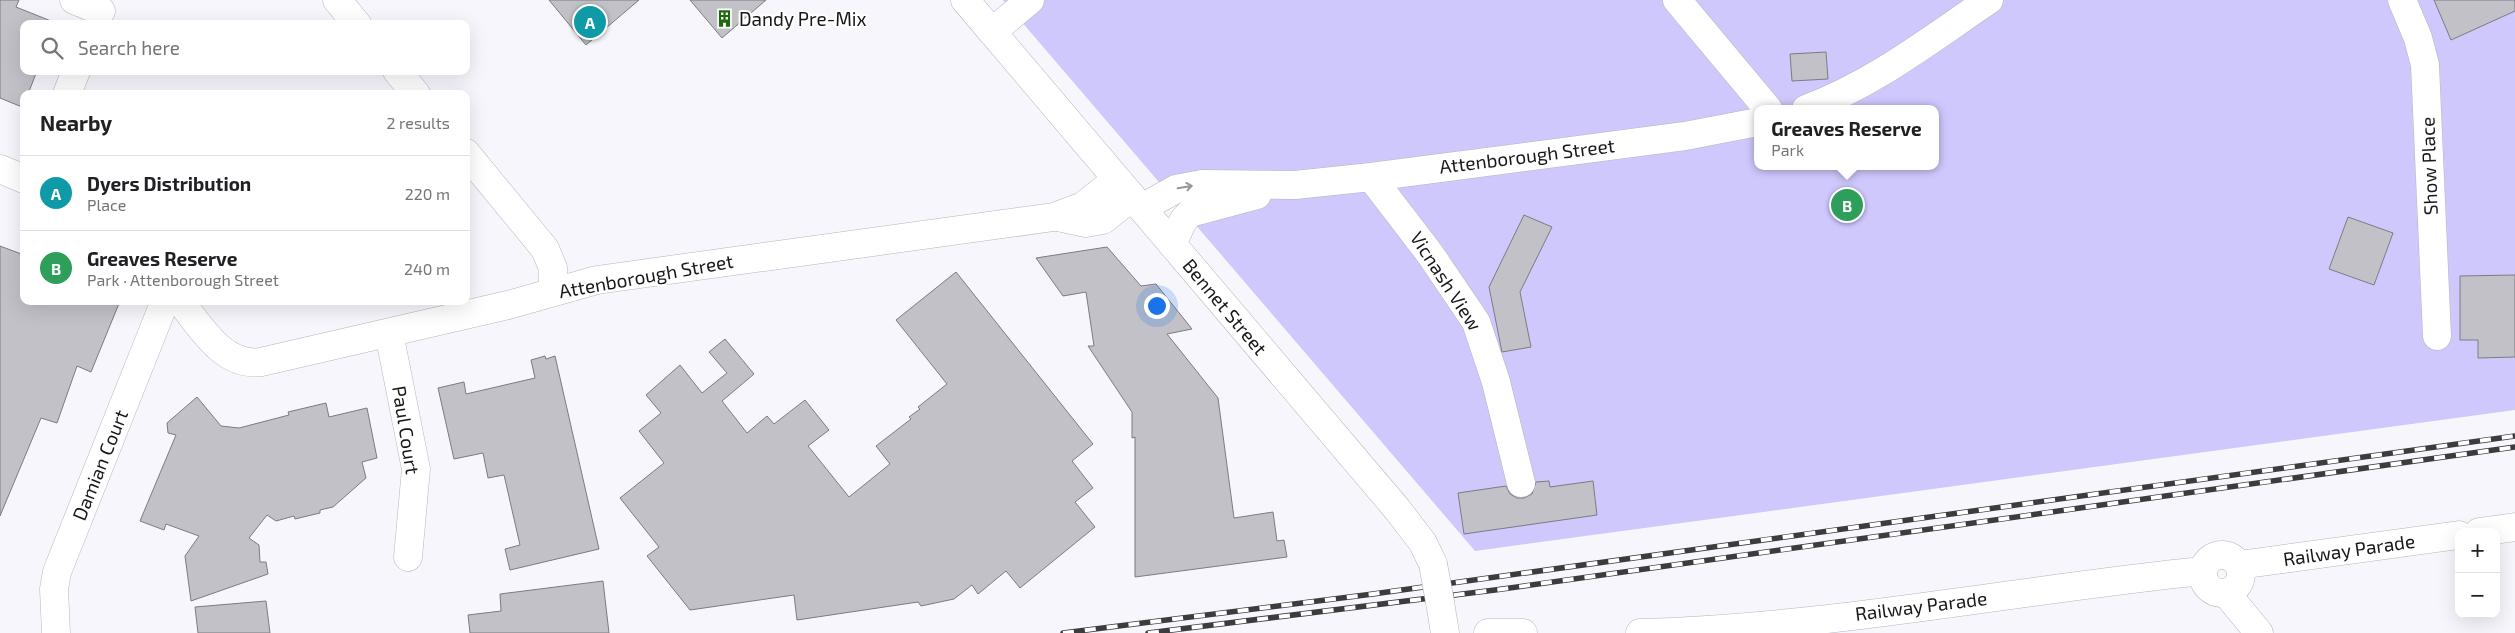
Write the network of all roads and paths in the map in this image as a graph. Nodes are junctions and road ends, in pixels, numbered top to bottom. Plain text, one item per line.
1 (74, 0) edge
2 (337, 0) edge
3 (965, 0) edge
4 (1030, 0) edge
5 (1677, 0) edge
6 (1989, 0) edge
7 (2402, 0) edge
8 (100, 12) edge
9 (354, 20) edge
10 (992, 32) junction
11 (74, 75) edge
12 (400, 75) edge
13 (69, 90) edge
14 (413, 90) edge
15 (1765, 105) edge
16 (1816, 105) edge
17 (1754, 123) edge
18 (470, 158) edge
19 (0, 169) edge
20 (20, 177) edge
21 (1372, 177) junction
22 (1295, 185) junction
23 (1130, 195) junction
24 (1172, 244) junction
25 (553, 291) junction
26 (163, 305) edge
27 (183, 305) edge
28 (389, 333) junction
29 (2436, 336) dead end
30 (1522, 483) dead end
31 (2515, 527) edge
32 (2500, 529) edge
33 (2455, 535) edge
34 (408, 557) dead end
35 (2239, 565) junction
36 (2202, 571) junction
37 (2226, 593) junction
38 (1767, 625) junction
39 (1812, 626) edge
40 (56, 633) edge
41 (1445, 633) edge
42 (1488, 633) edge
43 (1523, 633) edge
44 (1640, 633) edge
45 (1734, 633) edge
46 (2259, 633) edge

1 - 8 street
2 - 9 street
3 - 10 street, Bennet Street
4 - 10 street
5 - 15 street
6 - 16 street
7 - 29 street, Show Place
10 - 23 street, Bennet Street
11 - 13 street
12 - 14 street
17 - 21 street, Attenborough Street
18 - 25 street
19 - 20 street
21 - 22 street, Attenborough Street
21 - 30 street, Vicnash View
23 -> 22 street, Attenborough Street
22 - 24 street, Attenborough Street
23 - 24 street, Bennet Street
23 - 25 street, Attenborough Street
24 - 41 street, Bennet Street, bridge
25 - 28 street, Attenborough Street
26 - 40 street, Damian Court
27 - 28 street, Attenborough Street
28 - 34 street, Paul Court
31 - 32 street
33 - 35 street, Railway Parade
35 - 36 street
35 - 37 street
36 - 37 street
36 - 39 street, Railway Parade
37 - 46 street
38 - 39 street, Railway Parade
38 - 44 street, Railway Parade
38 - 45 street
42 - 43 street

